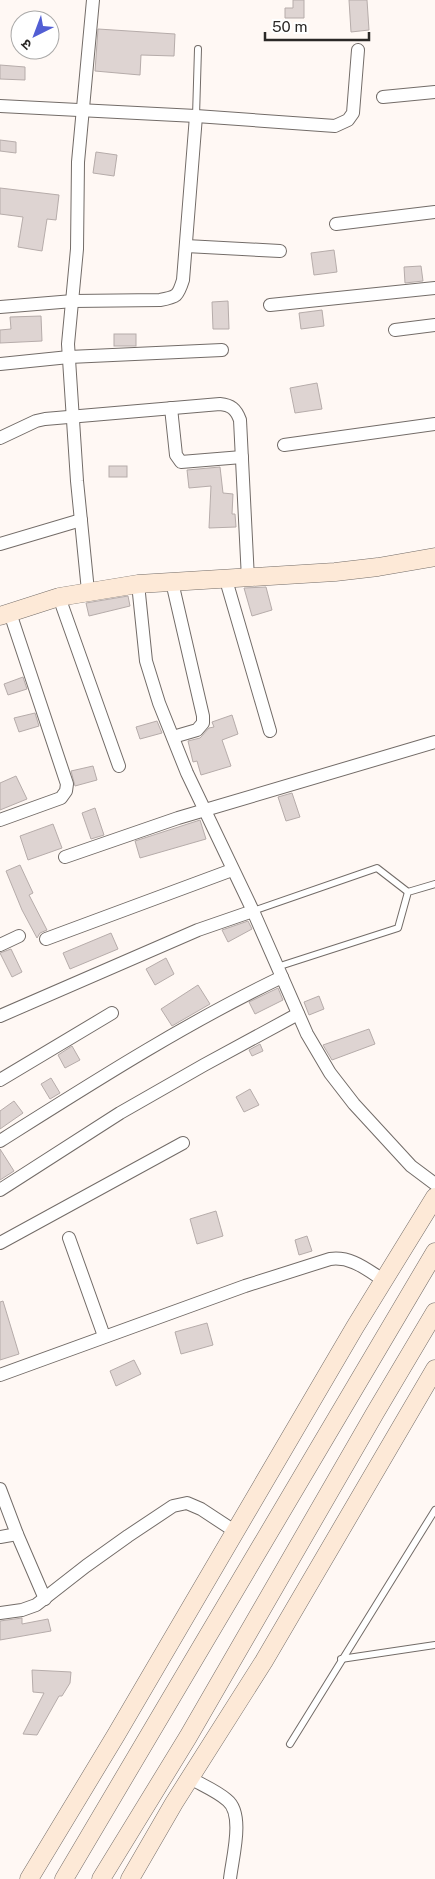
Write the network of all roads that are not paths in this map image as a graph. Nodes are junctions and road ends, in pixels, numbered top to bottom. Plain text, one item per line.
1 (92, 0) edge
2 (198, 49) dead end
3 (358, 50) dead end
4 (435, 92) edge
5 (384, 97) dead end
6 (0, 106) edge
7 (83, 110) junction
8 (196, 116) junction
9 (435, 212) edge
10 (336, 224) dead end
11 (186, 246) junction
12 (280, 251) dead end
13 (435, 288) edge
14 (73, 301) junction
15 (270, 305) dead end
16 (0, 307) edge
17 (435, 325) edge
18 (395, 330) dead end
19 (222, 350) dead end
20 (69, 357) junction
21 (0, 364) edge
22 (171, 408) junction
23 (73, 416) junction
24 (435, 424) edge
25 (0, 438) edge
26 (284, 445) dead end
27 (242, 457) junction
28 (81, 520) junction
29 (0, 544) edge
30 (435, 557) edge
31 (248, 579) junction
32 (226, 580) junction
33 (172, 582) junction
34 (138, 584) junction
35 (88, 591) junction
36 (59, 597) junction
37 (5, 615) edge
38 (270, 732) dead end
39 (173, 737) junction
40 (435, 742) edge
41 (118, 766) dead end
42 (205, 811) junction
43 (0, 820) edge
44 (65, 857) dead end
45 (232, 870) junction
46 (435, 884) edge
47 (408, 892) junction
48 (253, 911) junction
49 (19, 936) dead end
50 (46, 939) dead end
51 (0, 945) edge
52 (280, 972) junction
53 (112, 1013) dead end
54 (298, 1014) junction
55 (0, 1016) edge
56 (0, 1080) edge
57 (0, 1141) edge
58 (183, 1143) dead end
59 (435, 1184) edge
60 (0, 1190) edge
61 (435, 1197) edge
62 (69, 1238) dead end
63 (0, 1243) edge
64 (435, 1252) edge
65 (385, 1280) junction
66 (435, 1312) edge
67 (104, 1336) junction
68 (435, 1370) edge
69 (0, 1375) edge
70 (0, 1489) edge
71 (2, 1502) edge
72 (435, 1510) edge
73 (236, 1532) junction
74 (17, 1534) junction
75 (0, 1537) edge
76 (45, 1599) junction
77 (0, 1613) edge
78 (435, 1645) edge
79 (341, 1659) junction
80 (152, 1675) junction
81 (176, 1689) junction
82 (290, 1744) dead end
83 (164, 1776) junction
84 (187, 1782) junction
85 (29, 1879) edge
86 (64, 1879) edge
87 (102, 1879) edge
88 (130, 1879) edge
89 (230, 1879) edge

1 - 7 street
2 - 8 lane
3 - 8 street
4 - 5 street
6 - 7 street
7 - 8 street
7 - 14 street
8 - 11 street
9 - 10 street
11 - 12 street
11 - 14 street
13 - 15 street
14 - 16 street
14 - 20 street
17 - 18 street
19 - 20 street
20 - 21 street
20 - 23 street
22 - 23 street
22 - 27 street
22 - 27 street
23 - 25 street
23 - 28 street
24 - 26 street
27 - 31 street
28 - 29 street
28 - 35 street
30 - 31 street
31 - 32 street
32 - 33 street
32 - 38 street
33 - 34 street
33 - 39 street
34 - 35 street
34 - 39 street
35 - 36 street
36 - 37 street
36 - 41 street
37 - 43 street
39 - 42 street
40 - 42 street
42 - 44 street
42 - 45 street
45 - 48 street
45 - 50 street
46 - 47 lane
47 - 48 lane
47 - 52 lane
48 - 52 street
48 - 55 street
49 - 51 street
52 - 54 street
52 - 57 street
53 - 56 street
54 - 59 street
54 - 60 street
58 - 63 street
61 - 65 street
62 - 67 street
64 - 81 street
65 - 67 street
65 - 73 street
66 - 83 street
67 - 69 street
68 - 84 street
70 - 71 street
71 - 74 street
72 - 79 lane
73 - 76 street
73 - 80 street
74 - 75 street
74 - 76 street
76 - 77 street
78 - 79 lane
79 - 82 lane
80 - 81 street
80 - 85 street
81 - 86 street
83 - 84 street
83 - 87 street
84 - 88 street
84 - 89 street

